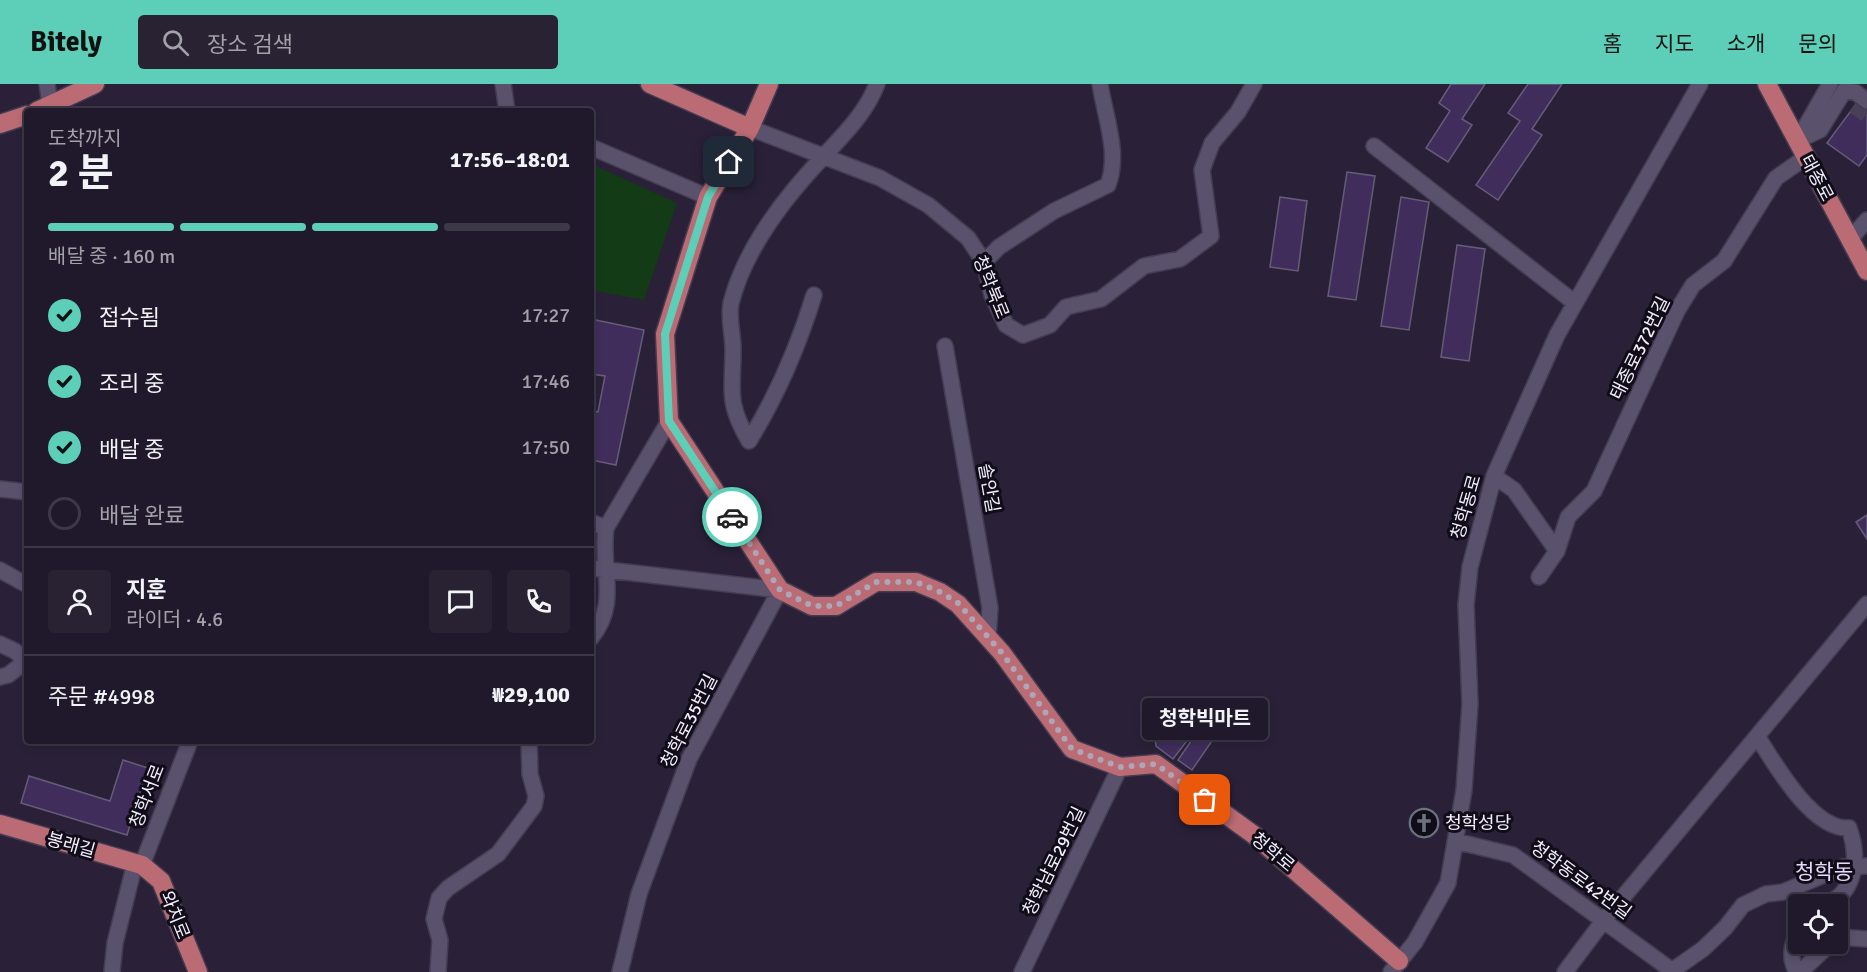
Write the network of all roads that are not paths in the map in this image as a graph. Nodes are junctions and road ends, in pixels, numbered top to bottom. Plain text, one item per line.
1 (47, 84) edge
2 (95, 84) edge
3 (503, 84) edge
4 (650, 84) edge
5 (769, 84) edge
6 (877, 84) edge
7 (1100, 84) edge
8 (1254, 84) edge
9 (1700, 84) edge
10 (1767, 84) edge
11 (1830, 84) edge
12 (1860, 104) edge
13 (46, 108) edge
14 (50, 108) edge
15 (507, 108) edge
16 (24, 115) edge
17 (0, 124) edge
18 (750, 128) junction
19 (1374, 146) dead end
20 (594, 148) edge
21 (1801, 149) junction
22 (823, 156) junction
23 (708, 197) junction
24 (1867, 220) edge
25 (1850, 239) junction
26 (984, 262) junction
27 (1867, 272) edge
28 (814, 295) dead end
29 (1575, 303) junction
30 (945, 346) dead end
31 (669, 421) junction
32 (1494, 476) junction
33 (0, 489) edge
34 (24, 492) edge
35 (594, 523) edge
36 (606, 528) junction
37 (1557, 551) junction
38 (599, 569) edge
39 (0, 570) edge
40 (1539, 578) dead end
41 (24, 583) edge
42 (780, 590) junction
43 (1867, 604) edge
44 (594, 634) edge
45 (988, 638) junction
46 (0, 644) edge
47 (24, 661) edge
48 (24, 664) edge
49 (0, 677) edge
50 (1757, 736) junction
51 (189, 744) edge
52 (529, 744) edge
53 (1120, 767) junction
54 (0, 824) edge
55 (1455, 841) junction
56 (138, 864) junction
57 (1862, 865) edge
58 (1842, 894) edge
59 (1604, 920) junction
60 (1848, 938) edge
61 (1867, 939) edge
62 (1792, 954) edge
63 (1819, 954) edge
64 (1395, 967) edge
65 (1673, 971) edge
66 (112, 972) edge
67 (198, 972) edge
68 (438, 972) edge
69 (620, 972) edge
70 (1022, 972) edge
71 (1565, 972) edge
72 (1798, 972) edge

1 - 13 street
2 - 14 main road
3 - 15 street
4 - 18 main road, 청학북로
5 - 18 main road
6 - 22 street
7 - 26 street
8 - 26 street, 청학북로
9 - 29 street, 청학동로
10 - 21 main road, 태종로
11 - 21 street
12 - 21 street
16 - 17 main road
18 - 22 street, 청학북로
18 - 23 main road
19 - 29 street
20 - 23 street
21 - 25 main road, 태종로
21 - 37 street, 태종로372번길
22 - 26 street, 청학북로
22 - 28 street
23 - 31 main road
24 - 25 street
25 - 27 main road, 태종로
29 - 32 street, 청학동로
30 - 45 street, 솔안길
31 - 36 street
31 - 42 main road
32 - 37 street
32 - 55 street, 청학동로
33 - 34 street
35 - 36 street
36 - 38 street
37 - 40 street, 태종로372번길
38 - 42 street
38 - 44 street
39 - 41 street
42 - 45 main road, 청학로
42 - 69 street, 청학로35번길
43 - 50 street
45 - 53 main road, 청학로
46 - 47 street
48 - 49 street
50 - 57 street
50 - 59 street
51 - 56 street, 청학서로
52 - 68 street
53 - 64 main road, 청학로
53 - 70 street, 청학남로29번길
54 - 56 main road, 봉래길
55 - 59 street, 청학동로42번길
55 - 64 street, 청학동로
56 - 66 street, 청학서로
56 - 67 main road, 와치로
57 - 58 street
57 - 65 street
59 - 65 street, 청학동로42번길
59 - 71 street
60 - 61 street
62 - 72 street
63 - 72 street

